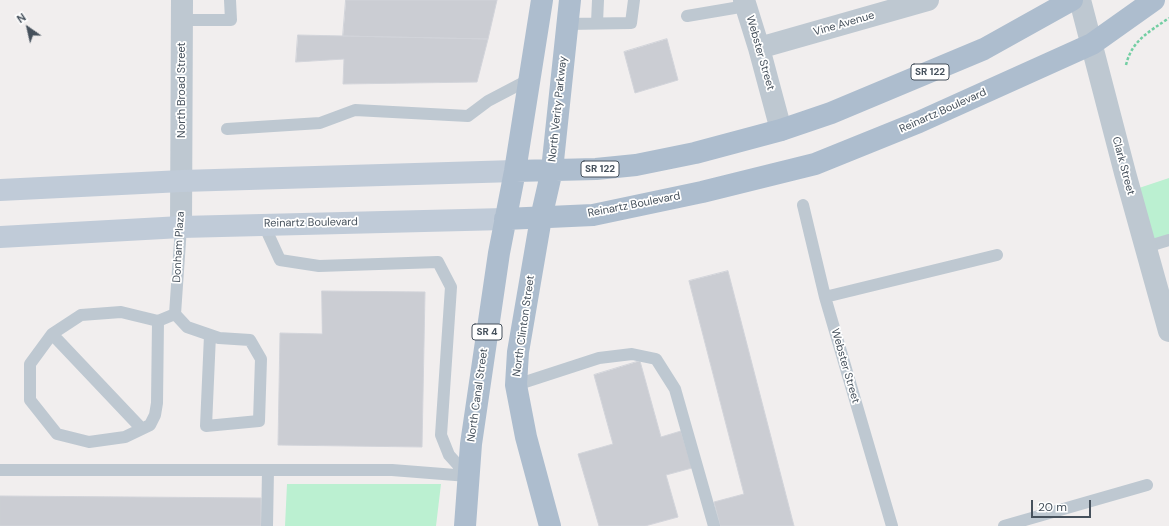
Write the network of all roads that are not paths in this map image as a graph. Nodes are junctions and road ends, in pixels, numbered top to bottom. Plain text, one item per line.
1 (230, 0) edge
2 (542, 0) edge
3 (570, 0) edge
4 (598, 0) edge
5 (1072, 0) edge
6 (1080, 0) edge
7 (1154, 0) edge
8 (916, 2) edge
9 (745, 3) edge
10 (637, 4) edge
11 (182, 10) edge
12 (687, 16) dead end
13 (597, 23) junction
14 (567, 24) junction
15 (1092, 44) junction
16 (759, 48) junction
17 (530, 79) junction
18 (227, 128) dead end
19 (781, 130) junction
20 (552, 170) junction
21 (515, 171) junction
22 (182, 181) junction
23 (0, 190) edge
24 (803, 205) dead end
25 (541, 218) junction
26 (505, 219) junction
27 (264, 225) junction
28 (181, 227) junction
29 (0, 237) edge
30 (1169, 240) edge
31 (1146, 247) junction
32 (998, 255) dead end
33 (1162, 282) edge
34 (825, 297) junction
35 (175, 314) junction
36 (158, 321) junction
37 (1169, 331) edge
38 (52, 334) junction
39 (210, 335) junction
40 (516, 385) junction
41 (142, 429) junction
42 (0, 470) edge
43 (268, 470) junction
44 (468, 476) junction
45 (1147, 485) dead end
46 (267, 526) edge
47 (465, 526) edge
48 (550, 526) edge
49 (714, 526) edge
50 (892, 526) edge
51 (1004, 526) edge

1 - 11 lane
2 - 17 main road, SR 4
3 - 14 main road, North Verity Parkway
4 - 13 lane
5 - 19 main road, SR 122
6 - 15 street, Clark Street
7 - 15 main road, Reinartz Boulevard
8 - 16 street, Vine Avenue
9 - 12 lane
9 - 16 street, Webster Street
10 - 13 lane
11 - 22 street, North Broad Street
13 - 14 lane
14 - 20 main road, North Verity Parkway
15 - 25 main road, Reinartz Boulevard
15 - 31 street, Clark Street
16 - 19 street, Webster Street
17 - 18 lane
17 - 21 main road, SR 4
19 - 20 main road, SR 122
20 - 21 main road, SR 122
20 - 25 main road, North Verity Parkway
21 - 22 main road, SR 122
21 - 26 main road, North Canal Street / SR 4
22 - 23 main road, SR 122
22 - 28 street, Donham Plaza
24 - 34 lane, Webster Street
25 - 26 main road, Reinartz Boulevard
25 - 40 main road, North Clinton Street
26 - 27 main road, Reinartz Boulevard
26 - 44 main road, North Canal Street / SR 4
27 - 28 main road, Reinartz Boulevard
27 - 44 lane
28 - 29 main road, Reinartz Boulevard
28 - 35 lane, Donham Plaza
30 - 31 lane
31 - 33 street, Clark Street
32 - 34 lane
33 - 37 street, Clark Street
34 - 50 lane, Webster Street
35 - 36 lane
35 - 39 lane
36 - 38 lane
36 - 41 lane
38 - 41 lane
38 - 41 lane
39 - 39 lane
40 - 48 main road, North Clinton Street
40 - 49 lane
42 - 43 lane
43 - 44 lane
43 - 46 lane
44 - 47 main road, North Canal Street / SR 4
45 - 51 lane

